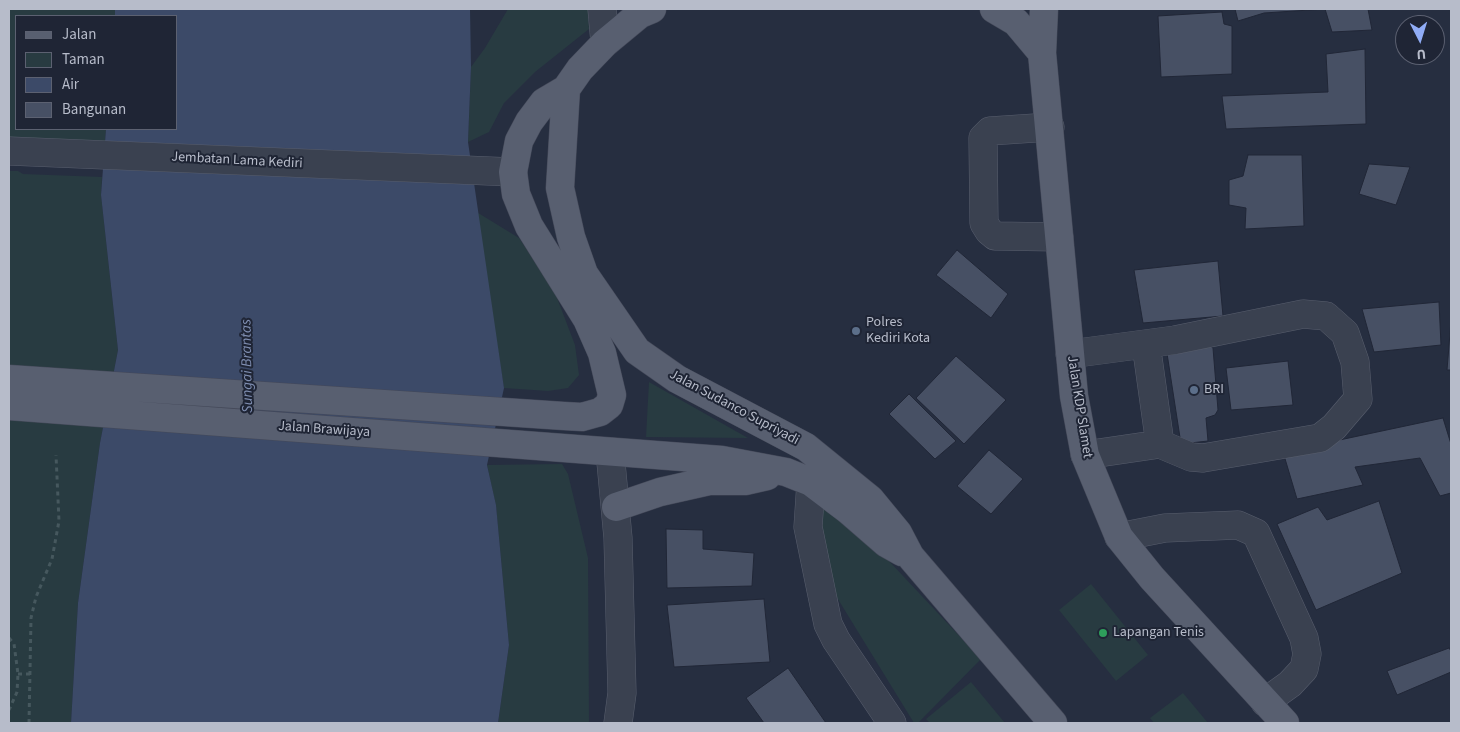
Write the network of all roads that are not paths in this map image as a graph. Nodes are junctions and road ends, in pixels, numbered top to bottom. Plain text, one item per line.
1 (602, 9) edge
2 (652, 9) edge
3 (994, 9) edge
4 (1044, 9) edge
5 (605, 42) junction
6 (1042, 53) junction
7 (566, 89) junction
8 (1050, 127) junction
9 (9, 151) edge
10 (513, 172) junction
11 (1059, 237) junction
12 (1146, 344) junction
13 (1070, 354) junction
14 (9, 379) edge
15 (9, 406) edge
16 (1160, 444) junction
17 (610, 452) junction
18 (1085, 455) junction
19 (786, 472) junction
20 (811, 482) junction
21 (616, 507) junction
22 (1119, 538) junction
23 (910, 556) junction
24 (1265, 702) junction
25 (618, 723) edge
26 (892, 723) edge
27 (1053, 723) edge
28 (1285, 723) edge

1 - 5 street
2 - 5 main road
3 - 6 main road
4 - 6 main road, Jalan KDP Slamet
5 - 7 main road
6 - 8 main road, Jalan KDP Slamet
7 - 10 main road
7 - 23 main road, Jalan Sudanco Supriyadi
8 - 11 main road, Jalan KDP Slamet
8 - 11 street
9 - 10 street, Jembatan Lama Kediri
10 - 14 main road
11 - 13 main road, Jalan KDP Slamet
12 - 13 street
12 - 16 street
12 - 16 street
13 - 18 main road, Jalan KDP Slamet
15 - 17 main road, Jalan Brawijaya
16 - 18 street
17 - 19 main road, Jalan Brawijaya
17 - 21 street
18 - 22 main road, Jalan KDP Slamet
19 - 20 main road, Jalan Brawijaya
19 - 21 main road
20 - 23 main road, Jalan Brawijaya
20 - 26 street
21 - 25 street
22 - 24 main road, Jalan KDP Slamet
22 - 24 street
23 - 27 main road, Jalan Sudanco Supriyadi
24 - 28 main road, Jalan KDP Slamet

